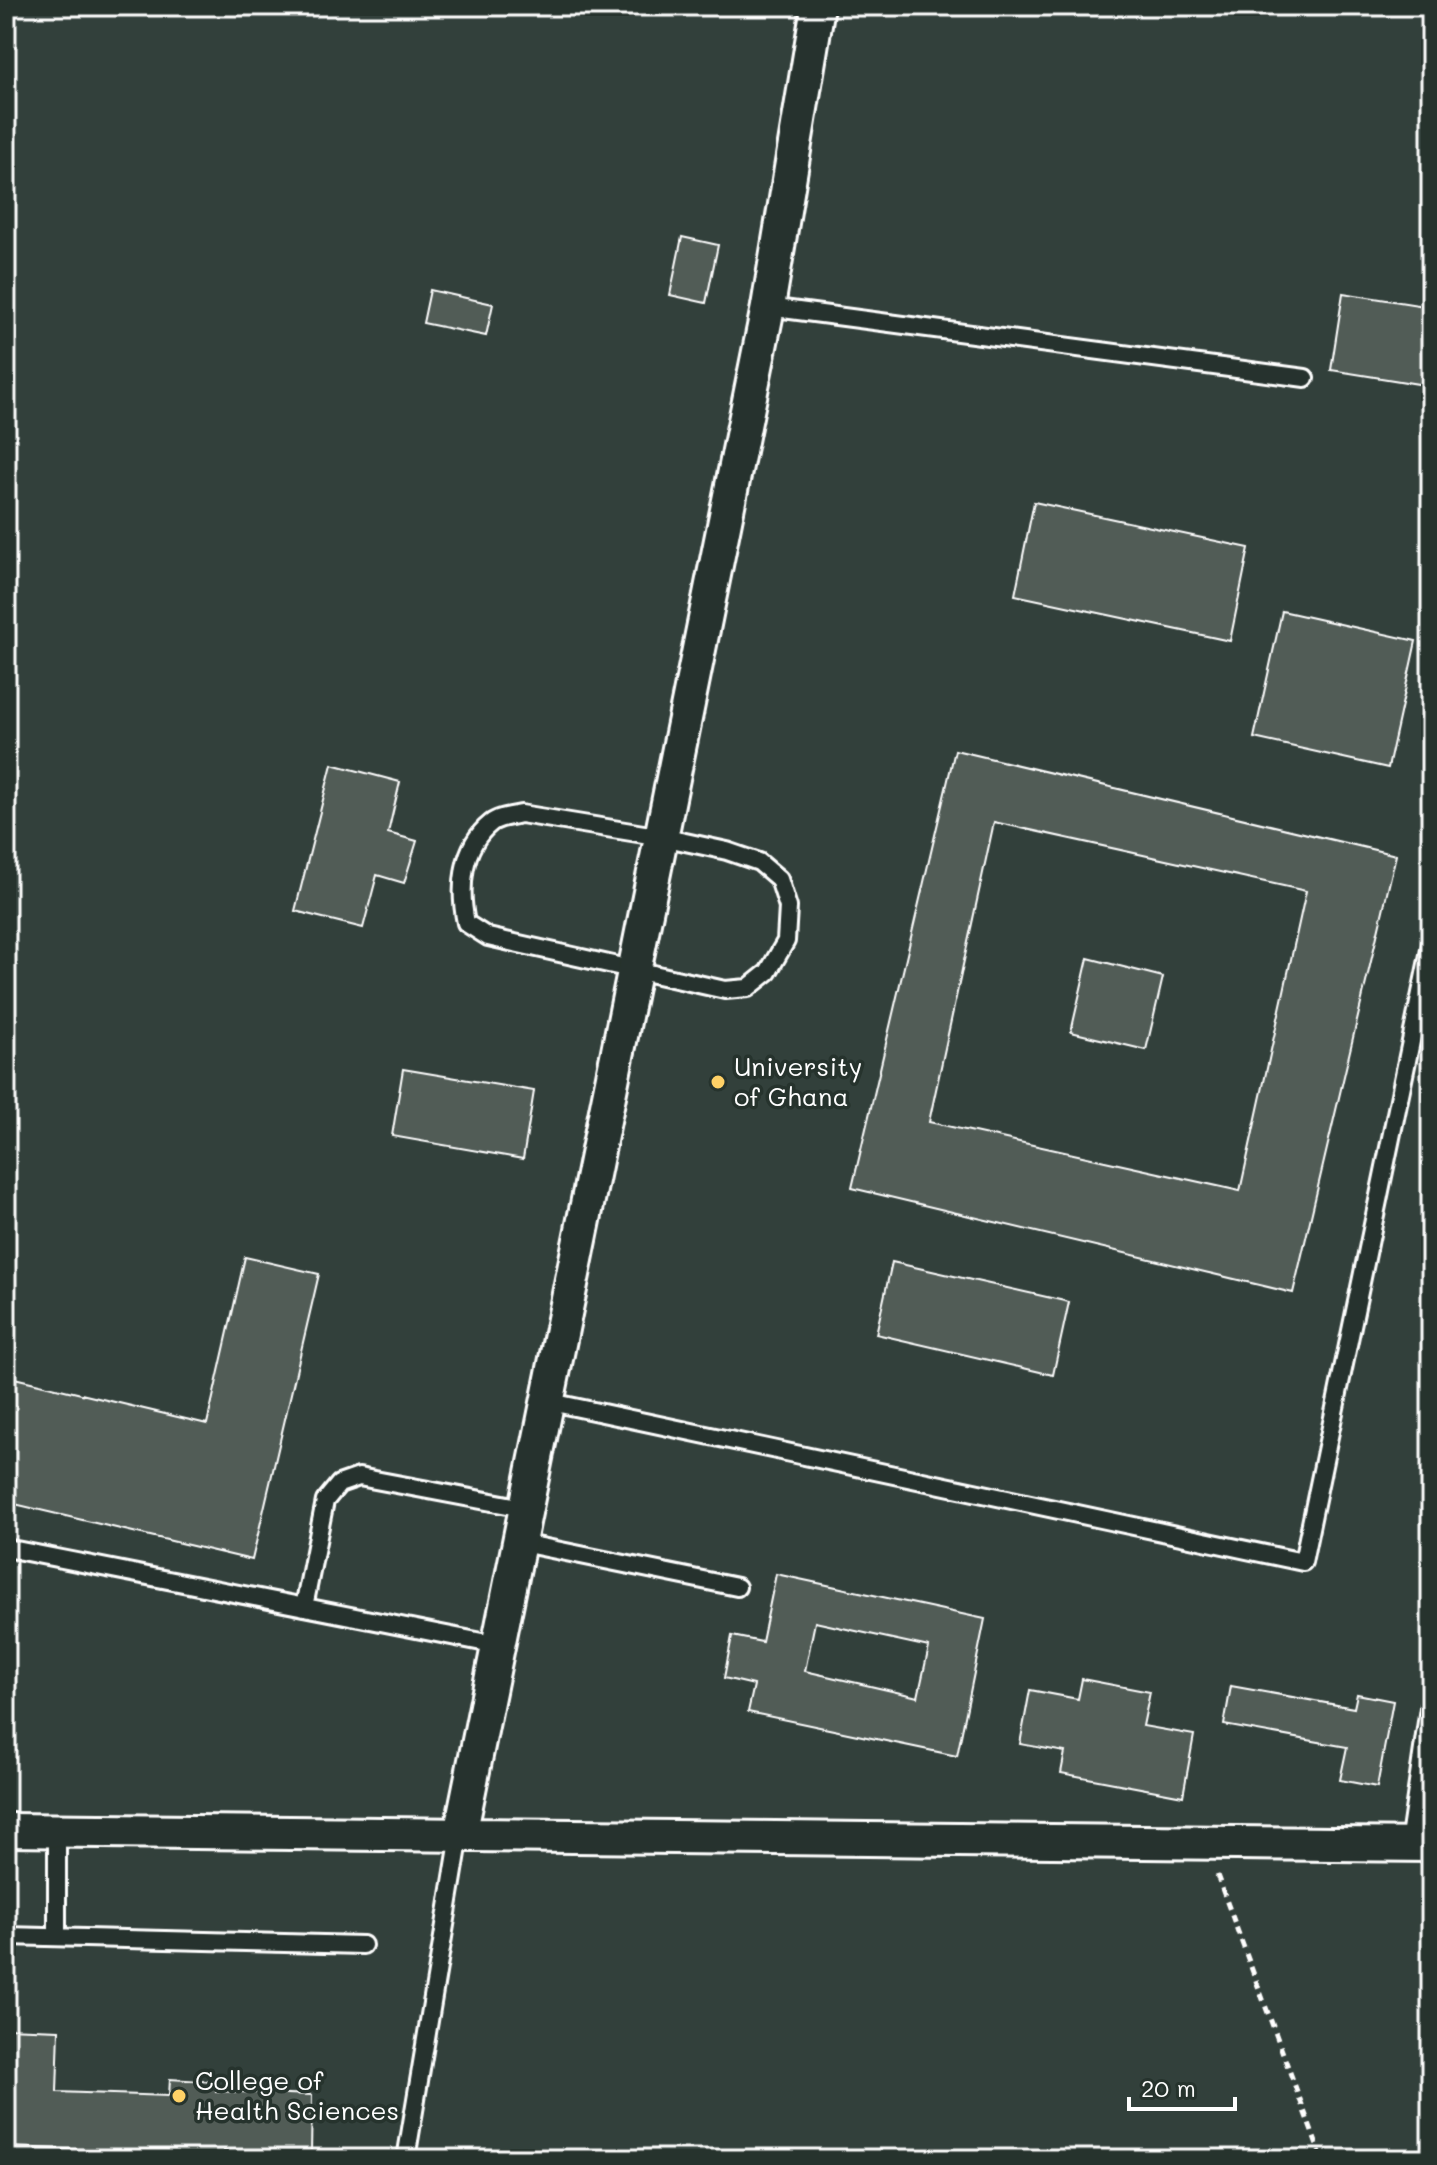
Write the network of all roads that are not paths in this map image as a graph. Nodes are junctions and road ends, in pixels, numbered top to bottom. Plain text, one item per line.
1 (818, 6) edge
2 (768, 307) junction
3 (1305, 378) dead end
4 (662, 837) junction
5 (1431, 945) edge
6 (634, 968) junction
7 (546, 1401) junction
8 (524, 1508) junction
9 (517, 1542) junction
10 (6, 1548) edge
11 (737, 1587) dead end
12 (304, 1607) junction
13 (497, 1645) junction
14 (1431, 1694) edge
15 (6, 1830) edge
16 (57, 1831) junction
17 (460, 1835) junction
18 (1420, 1845) edge
19 (6, 1936) edge
20 (57, 1937) junction
21 (363, 1945) dead end
22 (406, 2159) edge

1 - 2 street
2 - 3 lane
2 - 4 street
4 - 6 street
4 - 6 lane
4 - 6 lane
5 - 7 lane
6 - 7 street
7 - 8 street
8 - 9 street
8 - 12 lane
9 - 11 lane
9 - 13 street
10 - 12 lane
12 - 13 lane
13 - 17 street
14 - 18 lane
15 - 16 street
16 - 17 street
16 - 20 lane
17 - 18 street
17 - 22 lane
19 - 20 lane
20 - 21 lane

